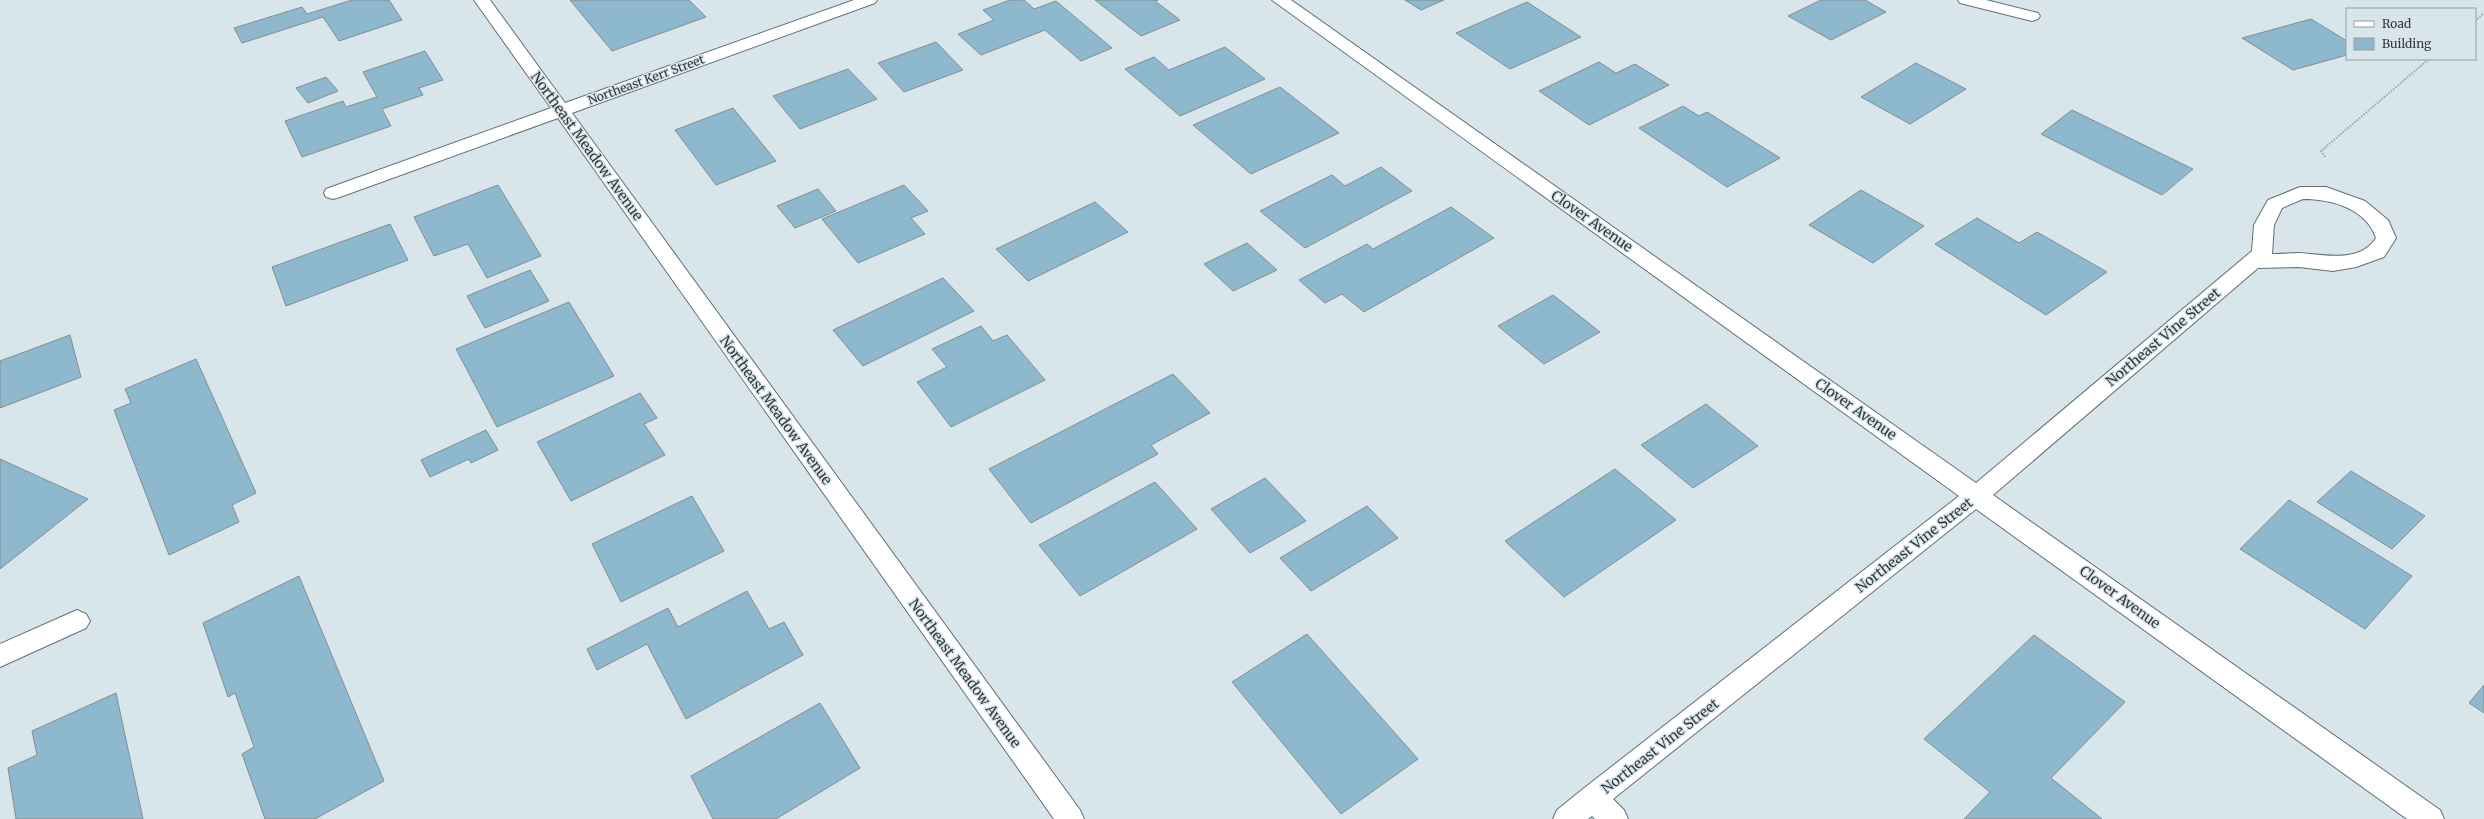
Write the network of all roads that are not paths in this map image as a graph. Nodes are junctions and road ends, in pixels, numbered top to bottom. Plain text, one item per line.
1 (482, 0) edge
2 (869, 0) edge
3 (1280, 0) edge
4 (1966, 0) edge
5 (2032, 16) dead end
6 (562, 111) junction
7 (333, 193) dead end
8 (2253, 261) junction
9 (1977, 495) junction
10 (77, 621) dead end
11 (0, 656) edge
12 (1593, 798) junction
13 (1070, 819) edge
14 (1567, 819) edge
15 (1614, 819) edge
16 (2430, 819) edge

1 - 6 street, Northeast Meadow Avenue
2 - 6 street, Northeast Kerr Street
3 - 9 street, Clover Avenue
4 - 5 street
6 - 7 street, Northeast Kerr Street
6 - 13 street, Northeast Meadow Avenue
8 - 8 street, Northeast Vine Street
8 - 9 street, Northeast Vine Street
9 - 12 street, Northeast Vine Street
9 - 16 street, Clover Avenue
10 - 11 street
12 - 14 street, Northeast Vine Street
12 - 15 street

